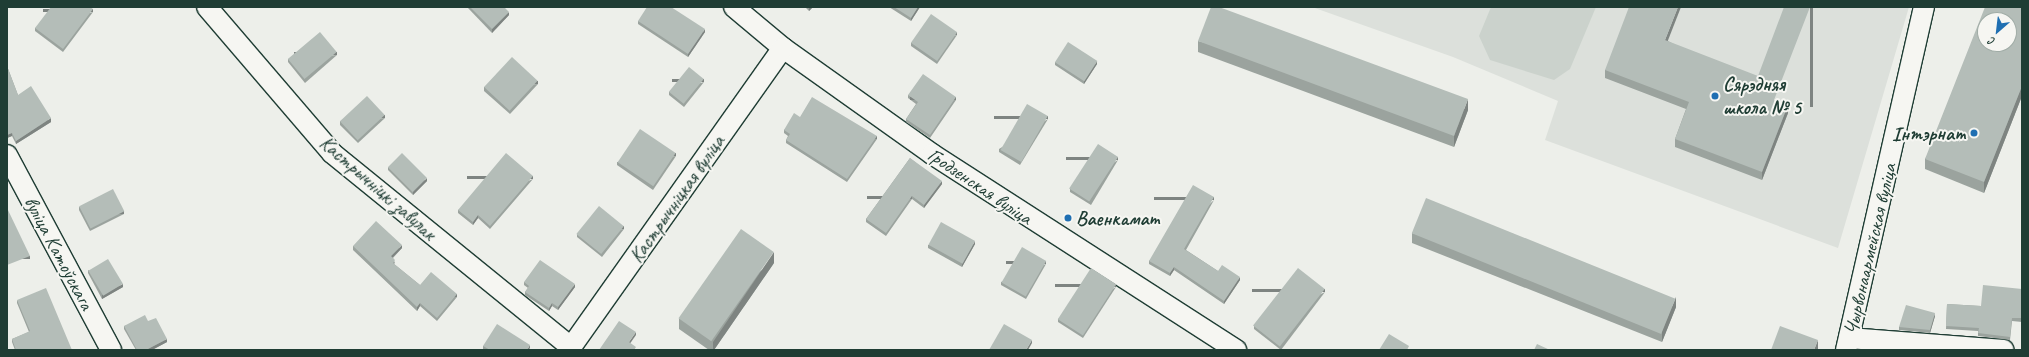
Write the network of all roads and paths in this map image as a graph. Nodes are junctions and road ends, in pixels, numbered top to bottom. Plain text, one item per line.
1 (207, 7) edge
2 (734, 7) edge
3 (1924, 7) edge
4 (783, 48) junction
5 (7, 155) edge
6 (1848, 344) edge
7 (570, 349) edge
8 (111, 350) edge
9 (1236, 350) edge
10 (2004, 350) edge

1 - 7 street, Кастрычніцкі завулак
2 - 4 street, Гродзенская вуліца
3 - 6 street, Чырвонаармейская вуліца
4 - 7 street, Кастрычніцкая вуліца
4 - 9 street, Гродзенская вуліца
5 - 8 street, вуліца Катоўскага
6 - 10 street

